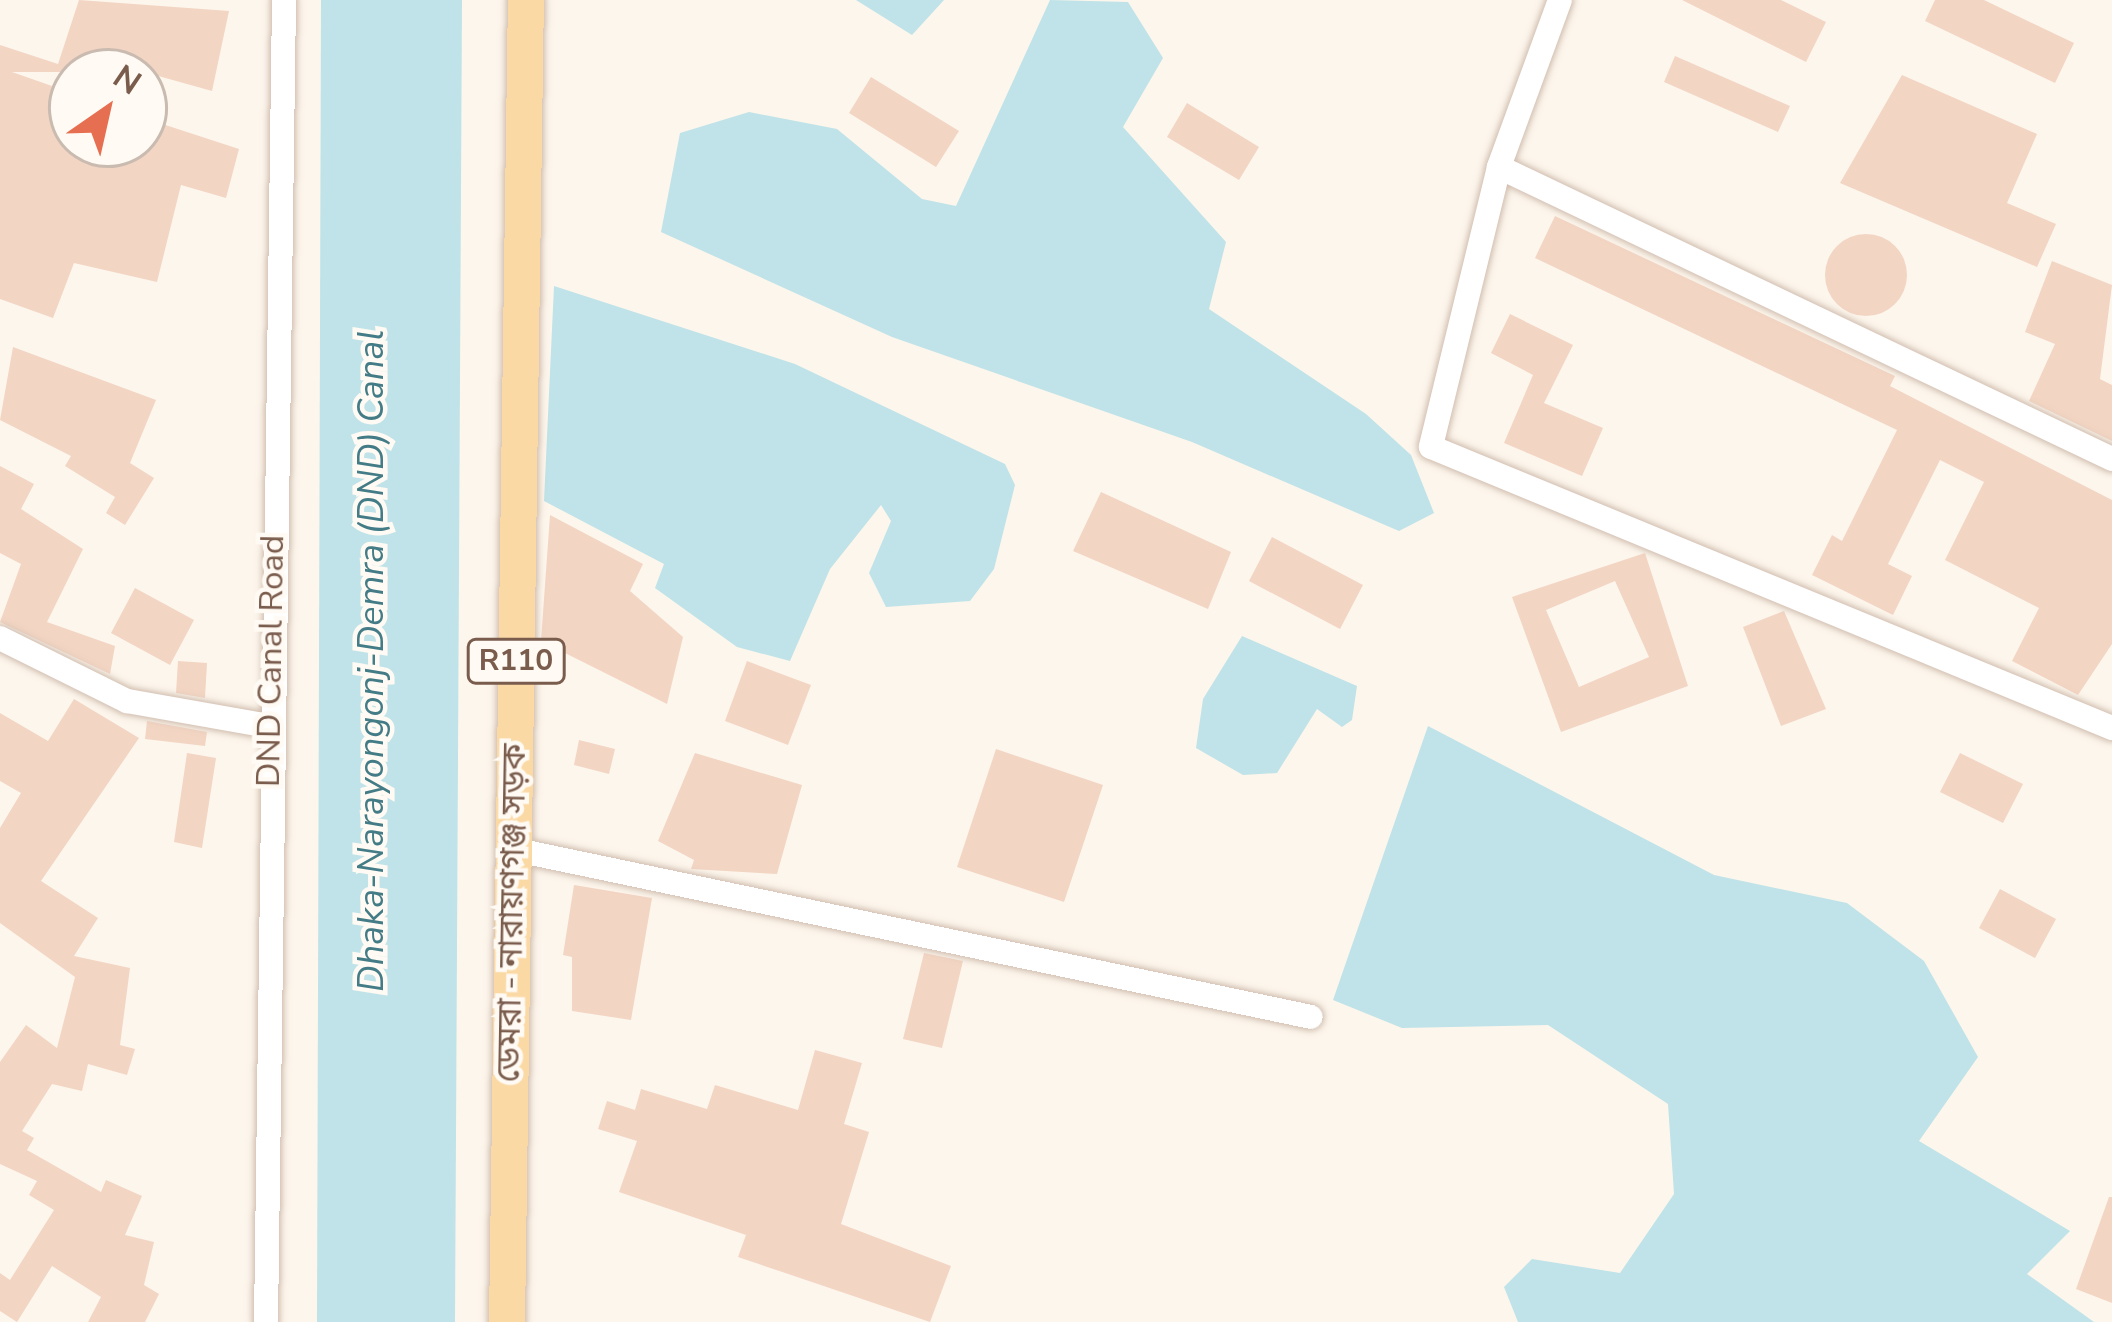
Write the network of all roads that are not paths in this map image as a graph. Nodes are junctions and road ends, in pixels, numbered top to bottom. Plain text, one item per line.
1 (284, 0) edge
2 (526, 0) edge
3 (1560, 0) edge
4 (1499, 167) junction
5 (2112, 459) edge
6 (0, 638) edge
7 (269, 727) junction
8 (2112, 728) edge
9 (512, 849) junction
10 (1311, 1017) dead end
11 (266, 1322) edge
12 (507, 1322) edge

1 - 7 street, DND Canal Road
2 - 9 main road, ডেমরা - নারায়ণগঞ্জ সড়ক / R110
3 - 4 street
4 - 5 street
4 - 8 street
6 - 7 street
7 - 11 street, DND Canal Road
9 - 10 street
9 - 12 main road, ডেমরা - নারায়ণগঞ্জ সড়ক / R110

